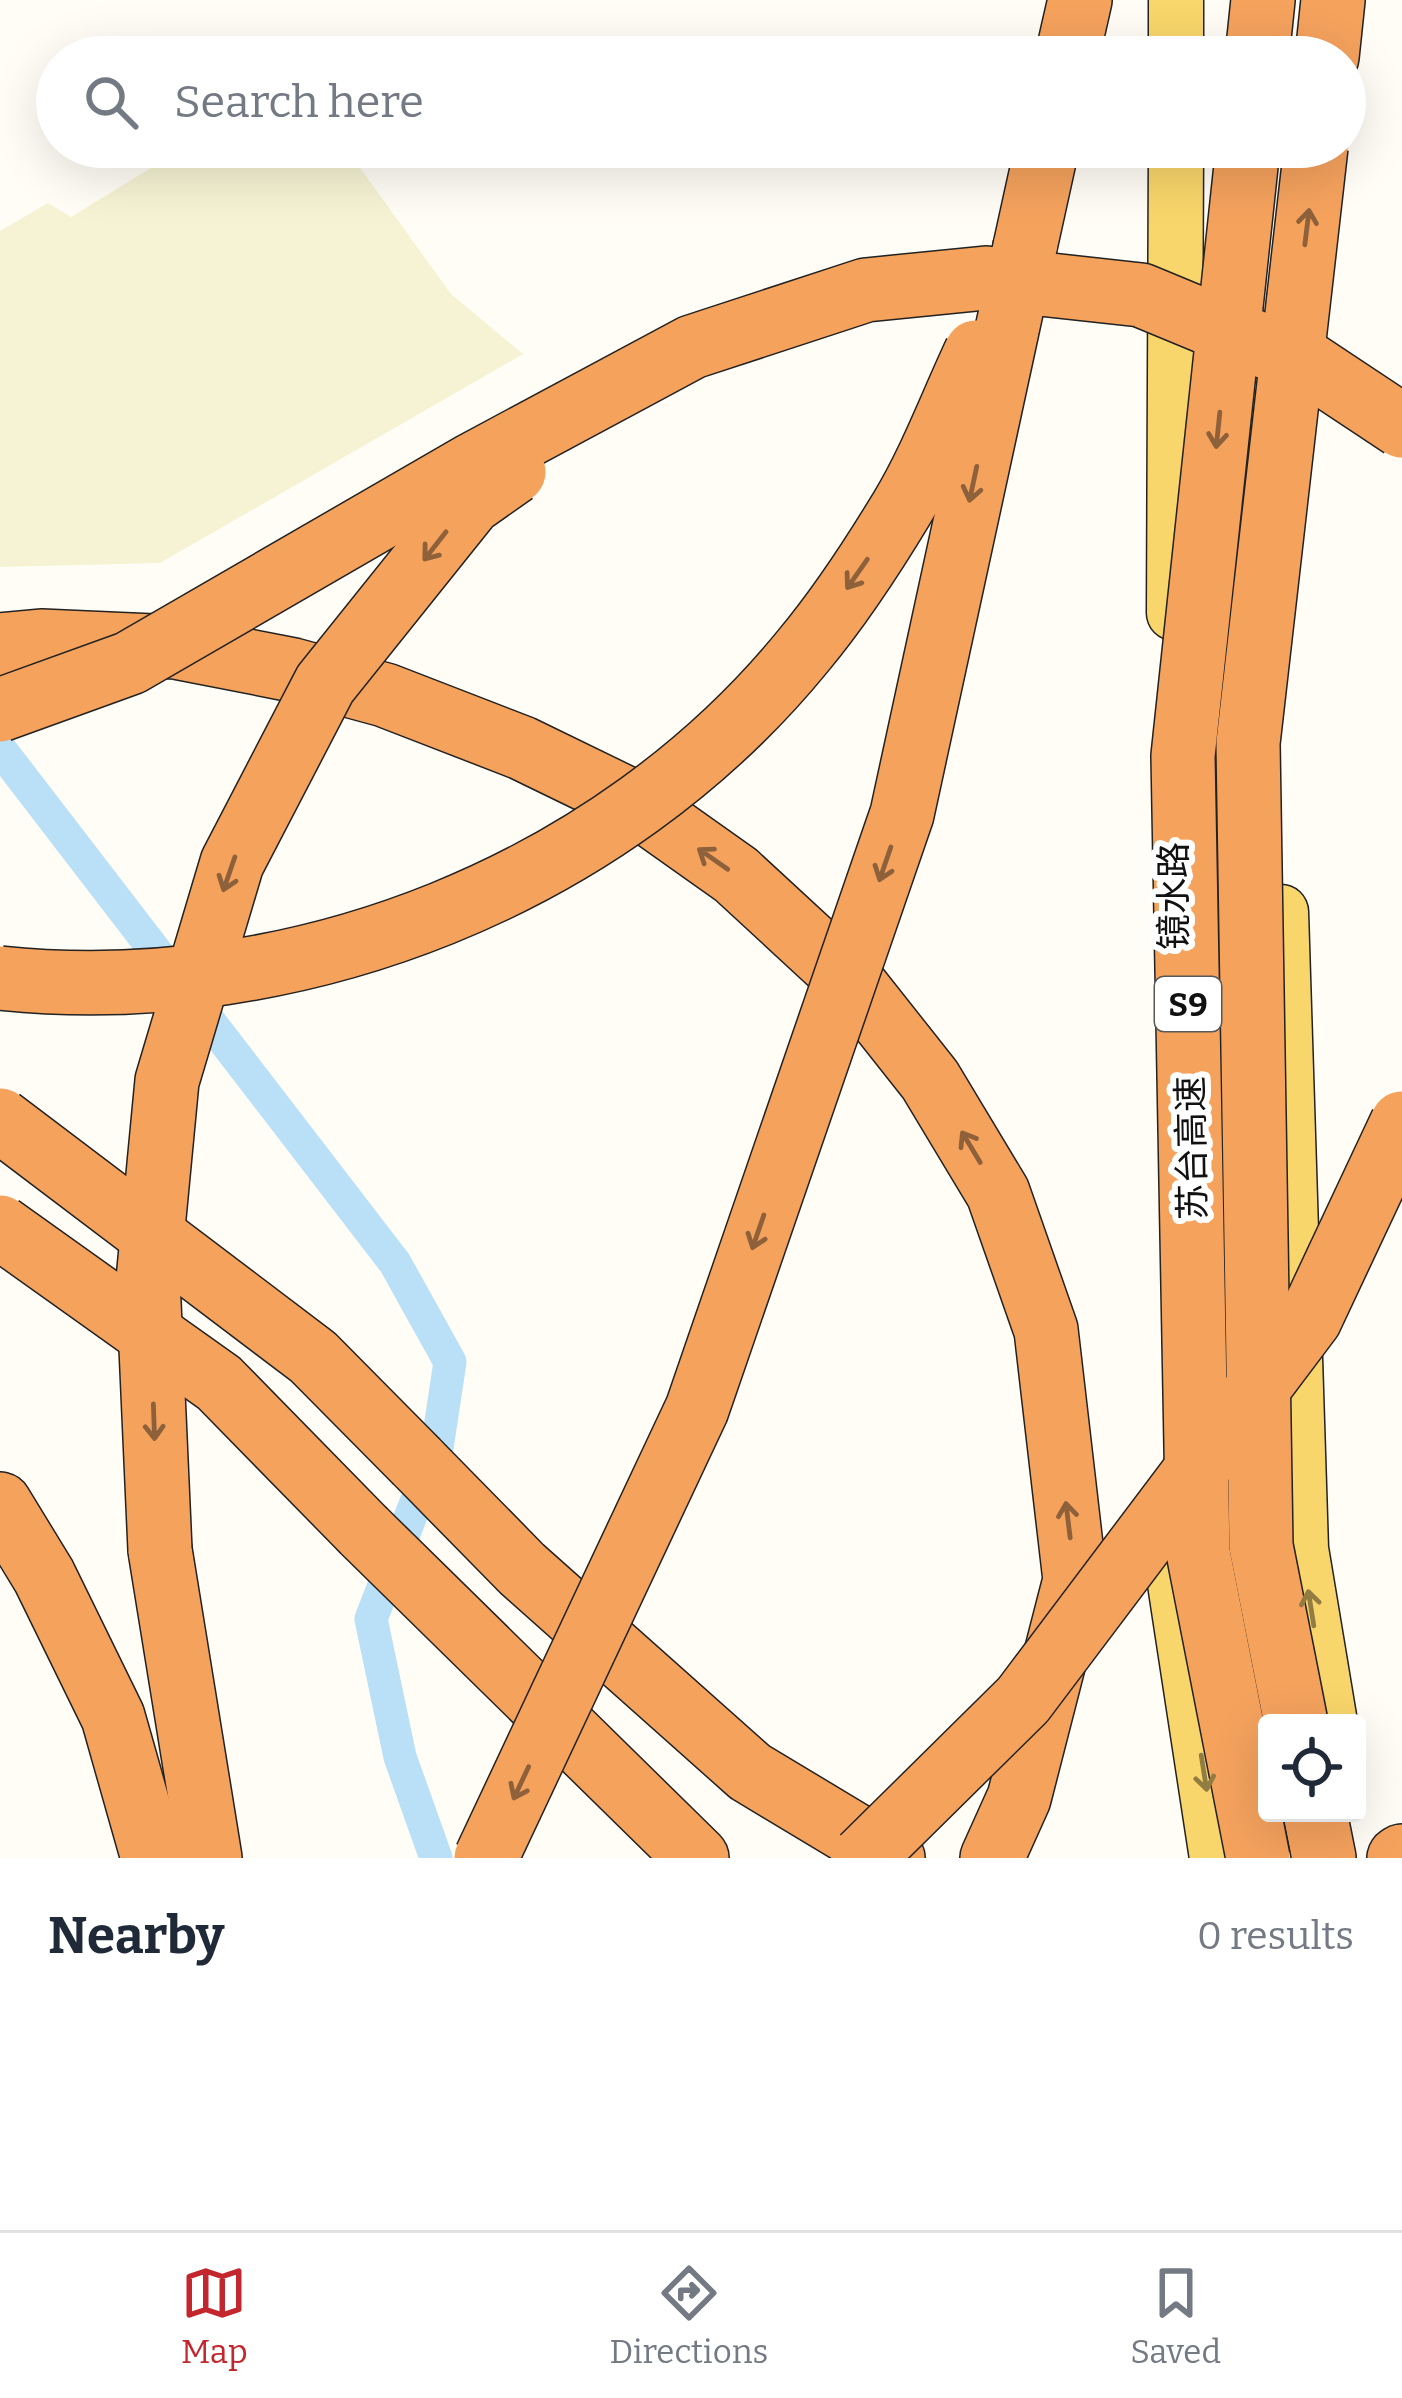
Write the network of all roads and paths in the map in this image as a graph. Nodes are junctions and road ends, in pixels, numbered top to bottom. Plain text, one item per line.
1 (1080, 0) edge
2 (1176, 0) edge
3 (1252, 0) edge
4 (1264, 0) edge
5 (1333, 0) edge
6 (1072, 36) edge
7 (1176, 36) edge
8 (1255, 36) edge
9 (1259, 36) edge
10 (1329, 36) edge
11 (1042, 168) edge
12 (1176, 168) edge
13 (1250, 168) edge
14 (1253, 168) edge
15 (1314, 168) edge
16 (1025, 247) junction
17 (692, 346) junction
18 (1402, 426) edge
19 (21, 643) edge
20 (0, 710) edge
21 (0, 978) edge
22 (0, 1120) edge
23 (1402, 1123) edge
24 (0, 1227) edge
25 (0, 1504) edge
26 (1294, 1714) edge
27 (1328, 1714) edge
28 (1317, 1822) edge
29 (1346, 1822) edge
30 (153, 1858) edge
31 (210, 1858) edge
32 (486, 1858) edge
33 (697, 1858) edge
34 (863, 1858) edge
35 (893, 1858) edge
36 (992, 1858) edge
37 (1217, 1858) edge
38 (1258, 1858) edge
39 (1324, 1858) edge
40 (1352, 1858) edge

1 - 6 highway
2 - 7 main road
3 - 8 main road
4 - 9 highway
5 - 10 highway
11 - 16 highway
12 -> 37 main road, 镜水路
13 -> 38 highway, 苏台高速 / S9, bridge
27 -> 14 main road
26 -> 15 highway, 苏台高速 / S9, bridge
16 -> 21 highway, bridge
16 -> 32 highway, bridge
17 - 18 highway, bridge
17 - 20 highway, bridge
17 -> 31 highway, bridge
36 -> 19 highway
22 - 35 highway, bridge
23 - 34 highway, bridge
24 - 33 highway, bridge
25 - 30 highway
28 - 39 highway
29 - 40 main road

